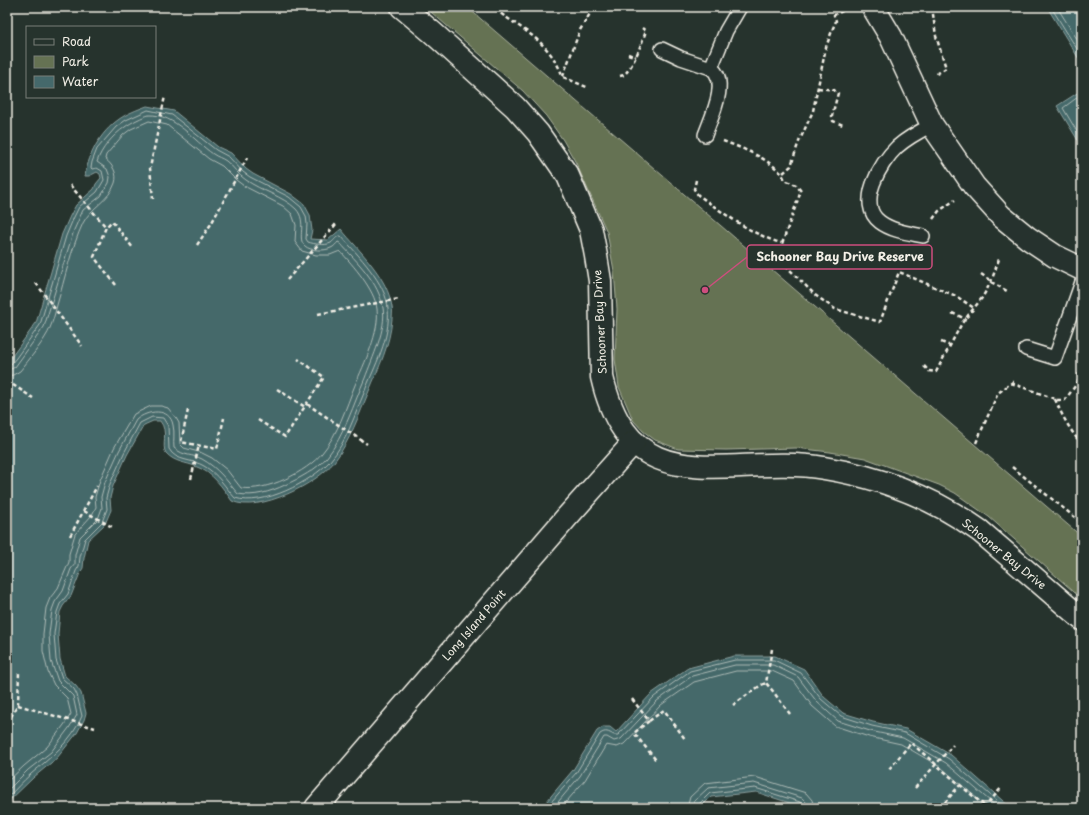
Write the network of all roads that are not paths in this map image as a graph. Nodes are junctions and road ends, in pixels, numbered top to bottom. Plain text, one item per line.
1 (402, 7) edge
2 (740, 7) edge
3 (873, 7) edge
4 (891, 7) edge
5 (662, 48) dead end
6 (711, 68) junction
7 (906, 68) junction
8 (932, 125) junction
9 (705, 135) road end
10 (923, 236) road end
11 (1082, 269) edge
12 (1082, 282) edge
13 (1026, 349) dead end
14 (634, 442) junction
15 (1082, 619) edge
16 (316, 808) edge

1 - 14 street, Schooner Bay Drive
2 - 6 lane
3 - 7 street
4 - 7 street
5 - 6 lane
6 - 9 lane
7 - 8 street
8 - 10 lane
8 - 11 street
12 - 13 lane
14 - 15 street, Schooner Bay Drive
14 - 16 street, Long Island Point

